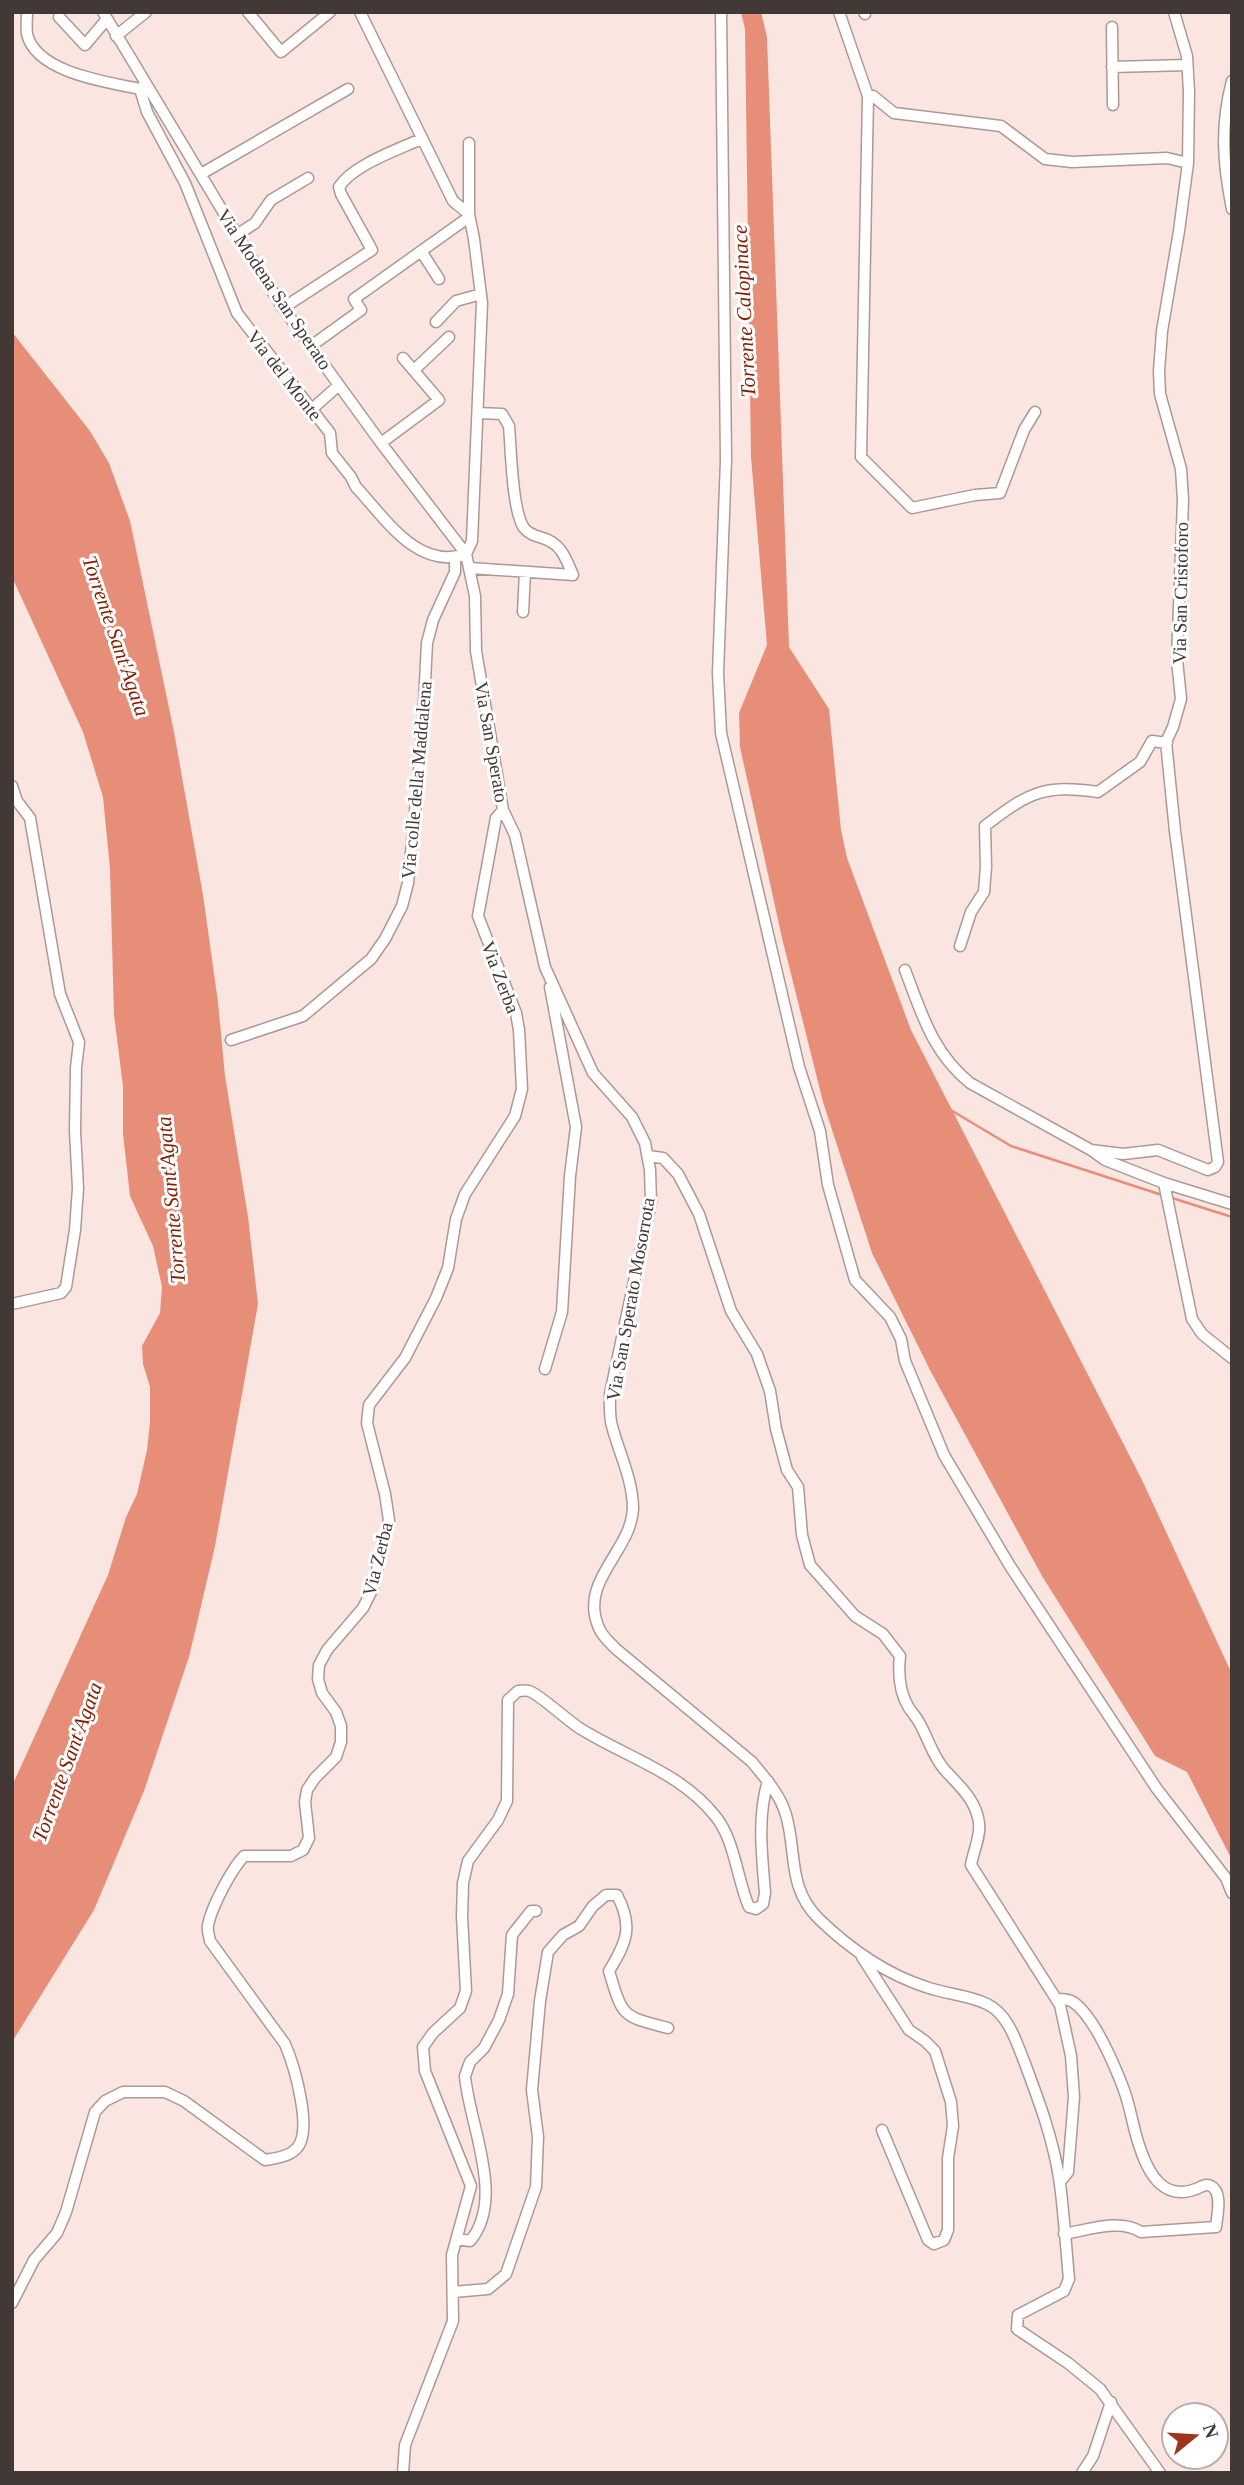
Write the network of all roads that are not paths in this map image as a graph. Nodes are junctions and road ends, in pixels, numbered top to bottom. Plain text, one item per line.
1 (27, 12) edge
2 (146, 12) edge
3 (248, 12) edge
4 (330, 12) edge
5 (360, 12) edge
6 (721, 12) edge
7 (839, 12) edge
8 (1174, 12) edge
9 (105, 16) edge
10 (59, 17) dead end
11 (1112, 27) dead end
12 (116, 36) junction
13 (1188, 65) junction
14 (1112, 66) junction
15 (1232, 81) edge
16 (143, 87) junction
17 (348, 89) dead end
18 (868, 96) junction
19 (1113, 105) dead end
20 (421, 139) junction
21 (469, 143) dead end
22 (1188, 163) junction
23 (201, 174) junction
24 (309, 178) dead end
25 (1232, 209) edge
26 (469, 215) junction
27 (237, 235) junction
28 (421, 251) junction
29 (439, 279) dead end
30 (481, 295) junction
31 (283, 308) junction
32 (436, 322) dead end
33 (449, 337) dead end
34 (311, 345) junction
35 (403, 358) dead end
36 (414, 370) junction
37 (339, 385) junction
38 (312, 409) junction
39 (1035, 412) dead end
40 (478, 413) junction
41 (381, 443) junction
42 (466, 554) junction
43 (455, 558) junction
44 (470, 568) junction
45 (525, 572) junction
46 (523, 612) dead end
47 (1167, 743) junction
48 (12, 786) edge
49 (503, 810) junction
50 (960, 946) dead end
51 (546, 969) junction
52 (905, 970) dead end
53 (231, 1040) dead end
54 (1091, 1150) junction
55 (648, 1156) junction
56 (1165, 1186) junction
57 (1232, 1204) edge
58 (12, 1304) edge
59 (1232, 1358) edge
60 (545, 1369) dead end
61 (768, 1781) junction
62 (1232, 1892) edge
63 (536, 1911) dead end
64 (860, 1953) junction
65 (1057, 1999) junction
66 (668, 2028) dead end
67 (882, 2130) dead end
68 (1060, 2182) junction
69 (1065, 2234) junction
70 (457, 2239) junction
71 (453, 2292) junction
72 (12, 2303) edge
73 (1111, 2402) junction
74 (403, 2473) edge
75 (1082, 2473) edge
76 (1160, 2473) edge

1 - 16 street
2 - 12 street
3 - 4 street
5 - 20 street
6 - 62 street
7 - 18 street
8 - 13 street, Via San Cristoforo
9 - 10 street
9 - 12 street, Via Modena San Sperato
11 - 14 street
12 - 16 street, Via Modena San Sperato
13 - 14 street
13 - 22 street, Via San Cristoforo
14 - 19 street
15 - 25 street
16 - 23 street, Via Modena San Sperato
16 - 38 street, Via del Monte
17 - 23 street
18 - 22 street
18 - 39 street
20 - 26 street
20 - 31 street
21 - 26 street
22 - 47 street, Via San Cristoforo
23 - 27 street, Via Modena San Sperato
24 - 27 street
26 - 28 street
26 - 30 street
27 - 31 street, Via Modena San Sperato
28 - 29 street
28 - 34 street
30 - 32 street
30 - 40 street
31 - 34 street, Via Modena San Sperato
33 - 36 street
34 - 37 street, Via Modena San Sperato
35 - 36 street
36 - 41 street
37 - 38 street
37 - 41 street, Via Modena San Sperato
38 - 43 street, Via del Monte
40 - 42 street
40 - 45 street
41 - 42 street, Via Modena San Sperato
42 - 43 street
42 - 44 street, Via San Sperato
43 - 53 street, Via colle della Maddalena
44 - 45 street
44 - 49 street, Via San Sperato
45 - 46 street
47 - 50 street
47 - 54 street, Via San Cristoforo
48 - 58 street
49 - 51 street, Via San Sperato
49 - 72 street, Via Zerba
51 - 55 street, Via San Sperato Mosorrota
51 - 60 street
52 - 54 street
54 - 56 street
55 - 61 street, Via San Sperato Mosorrota
55 - 65 street
56 - 57 street
56 - 59 street
61 - 64 street, Via San Sperato Mosorrota
61 - 70 street
63 - 70 street
64 - 67 street
64 - 68 street
65 - 68 street
65 - 69 street
66 - 71 street
68 - 69 street
69 - 73 street
70 - 71 street
71 - 74 street
73 - 75 street
73 - 76 street

